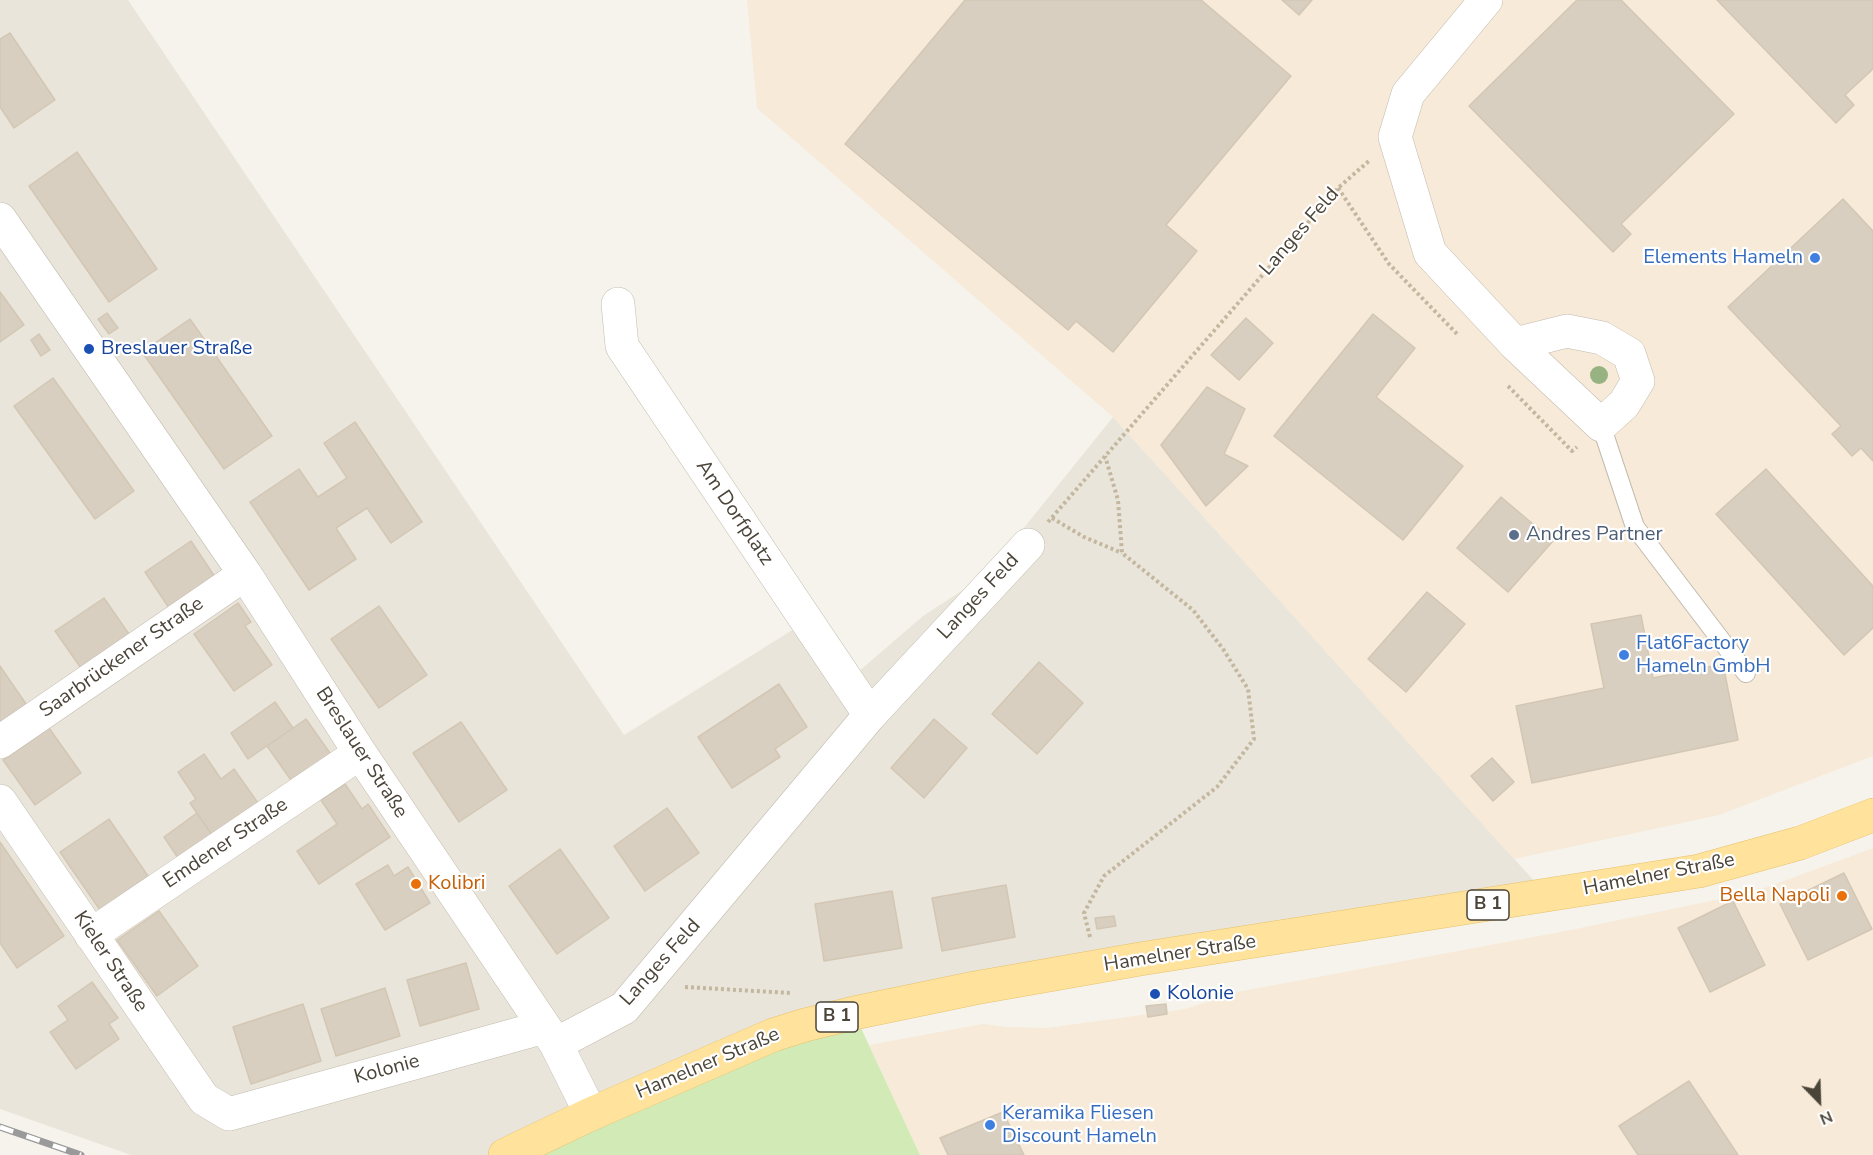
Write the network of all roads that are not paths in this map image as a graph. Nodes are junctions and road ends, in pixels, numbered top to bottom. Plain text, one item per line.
1 (1486, 0) edge
2 (0, 219) edge
3 (618, 304) dead end
4 (1515, 344) junction
5 (1601, 425) junction
6 (1028, 545) road end
7 (245, 574) junction
8 (1746, 673) dead end
9 (870, 715) junction
10 (0, 742) edge
11 (360, 753) junction
12 (0, 801) edge
13 (1873, 815) edge
14 (91, 934) junction
15 (550, 1035) junction
16 (229, 1114) joint
17 (591, 1114) junction
18 (505, 1155) edge

1 - 4 street
2 - 7 street, Breslauer Straße
3 - 9 street, Am Dorfplatz
4 - 5 street
4 - 5 street
5 - 8 lane
6 - 9 street, Langes Feld
7 - 10 street, Saarbrückener Straße
7 - 11 street, Breslauer Straße
9 - 15 street, Langes Feld
11 - 14 street, Emdener Straße
11 - 15 street, Breslauer Straße
12 - 14 street, Kieler Straße
13 - 17 main road, Hamelner Straße / B 1
14 - 16 street, Kieler Straße
15 - 16 street, Kolonie
15 - 17 street, Breslauer Straße
17 - 18 main road, Hamelner Straße / B 1

